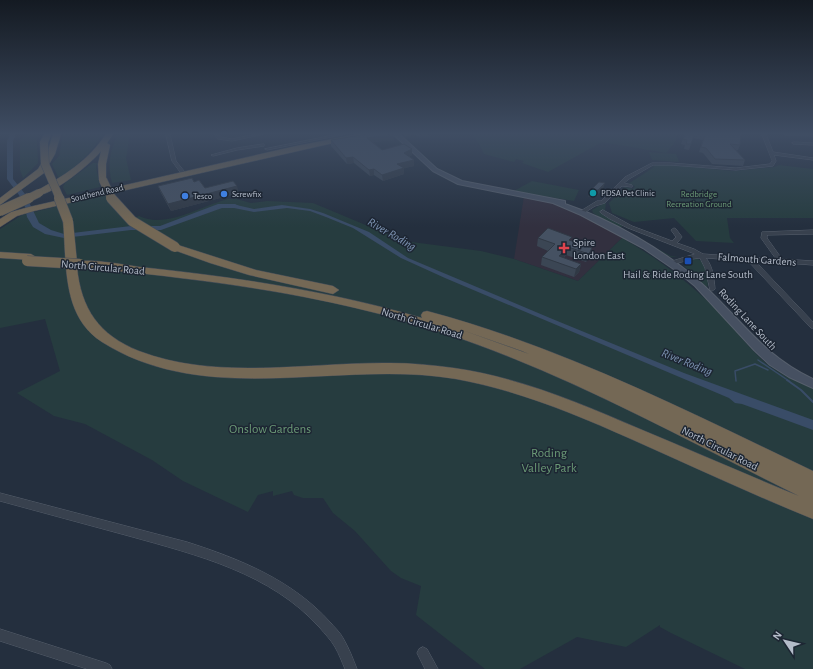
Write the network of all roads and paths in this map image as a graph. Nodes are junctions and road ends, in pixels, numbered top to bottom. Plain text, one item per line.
1 (44, 165) edge
2 (46, 165) edge
3 (83, 165) edge
4 (102, 165) edge
5 (177, 165) edge
6 (206, 165) edge
7 (217, 165) edge
8 (430, 165) edge
9 (650, 165) edge
10 (693, 165) edge
11 (769, 165) edge
12 (182, 171) junction
13 (621, 184) junction
14 (630, 186) dead end
15 (0, 202) edge
16 (22, 209) junction
17 (0, 211) edge
18 (582, 212) junction
19 (603, 212) dead end
20 (0, 224) edge
21 (674, 230) dead end
22 (813, 232) edge
23 (673, 243) junction
24 (0, 255) edge
25 (701, 256) junction
26 (0, 259) edge
27 (750, 259) junction
28 (780, 261) junction
29 (79, 262) junction
30 (671, 263) junction
31 (812, 264) edge
32 (712, 289) dead end
33 (356, 298) junction
34 (813, 326) edge
35 (813, 384) edge
36 (813, 479) edge
37 (791, 484) junction
38 (813, 494) edge
39 (0, 497) edge
40 (813, 510) edge
41 (0, 635) edge
42 (423, 653) dead end
43 (106, 669) edge
44 (351, 669) edge
45 (432, 669) edge

1 - 15 highway
2 - 37 highway, bridge
3 - 17 highway, bridge
4 - 33 highway, bridge
5 - 12 street
6 - 12 highway, Southend Road
7 - 16 highway, Southend Road
8 - 18 street, Roding Lane South
9 - 13 street
10 - 11 street
12 - 16 highway, Southend Road
13 - 14 street
13 - 18 street
15 - 16 highway
16 - 20 highway
18 - 30 street, Roding Lane South
19 - 23 street
21 - 23 street
22 - 28 street
23 - 25 street
24 - 29 highway, North Circular Road
25 - 27 street, Falmouth Gardens
25 - 30 street
25 - 32 street, Roding Lane South
26 - 29 highway, North Circular Road, bridge
27 - 28 street, Falmouth Gardens
27 - 34 street
28 - 31 street, Falmouth Gardens
29 - 33 highway, North Circular Road
29 - 37 highway, North Circular Road
30 - 35 street, Roding Lane South
33 - 37 highway, North Circular Road
36 - 37 highway, North Circular Road
37 - 38 highway, North Circular Road
37 - 40 highway
39 - 44 street
41 - 43 street
42 - 45 street

